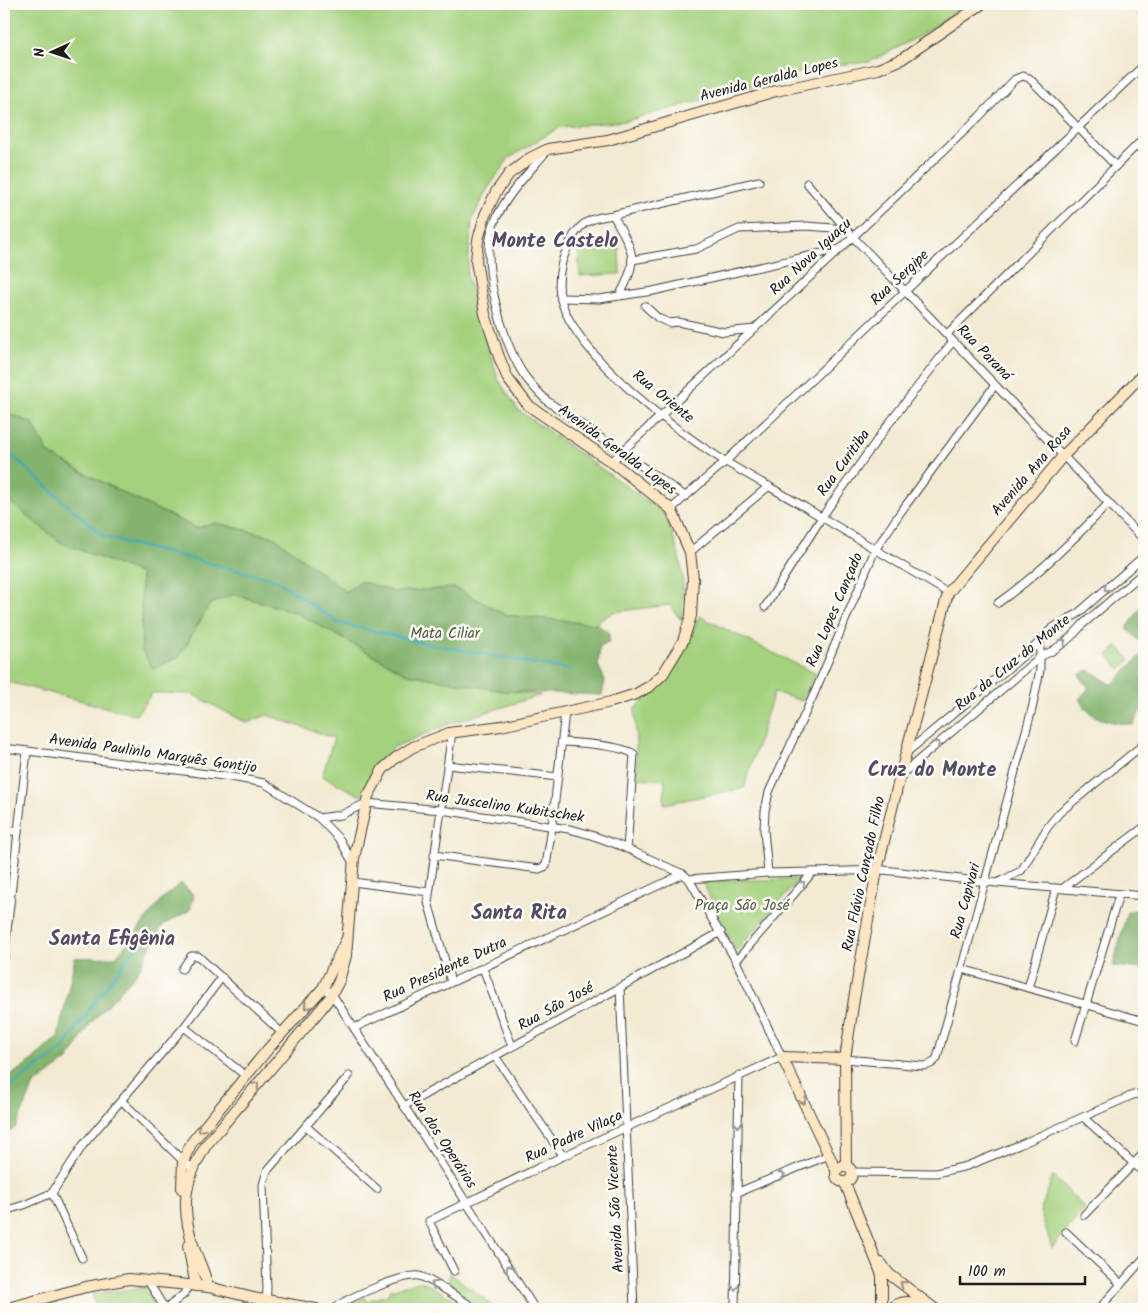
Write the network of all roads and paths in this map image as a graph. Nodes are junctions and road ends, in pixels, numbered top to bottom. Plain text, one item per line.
1 (982, 4) edge
2 (1144, 65) edge
3 (1079, 129) junction
4 (1144, 138) edge
5 (548, 149) junction
6 (1116, 166) junction
7 (759, 181) dead end
8 (807, 183) dead end
9 (613, 215) junction
10 (846, 229) junction
11 (853, 238) junction
12 (840, 249) junction
13 (632, 260) junction
14 (906, 291) junction
15 (619, 296) junction
16 (561, 298) junction
17 (645, 306) dead end
18 (755, 329) junction
19 (947, 334) junction
20 (953, 341) junction
21 (1144, 373) edge
22 (995, 385) junction
23 (662, 416) junction
24 (620, 452) junction
25 (1063, 456) junction
26 (726, 461) junction
27 (611, 462) junction
28 (769, 486) junction
29 (685, 496) junction
30 (1109, 503) junction
31 (672, 509) junction
32 (822, 517) junction
33 (1144, 540) edge
34 (875, 550) junction
35 (690, 552) junction
36 (1144, 556) edge
37 (1144, 572) edge
38 (948, 593) junction
39 (998, 603) dead end
40 (765, 607) dead end
41 (1040, 642) junction
42 (1040, 657) junction
43 (565, 712) junction
44 (452, 732) junction
45 (562, 742) junction
46 (1144, 744) edge
47 (4, 748) edge
48 (28, 751) junction
49 (906, 753) junction
50 (447, 765) junction
51 (900, 776) junction
52 (558, 777) junction
53 (366, 803) junction
54 (441, 810) junction
55 (319, 818) junction
56 (552, 827) junction
57 (1144, 827) edge
58 (4, 830) edge
59 (18, 832) junction
60 (627, 849) junction
61 (434, 855) junction
62 (354, 866) junction
63 (877, 870) junction
64 (813, 872) junction
65 (768, 873) junction
66 (683, 874) junction
67 (689, 879) junction
68 (353, 882) junction
69 (986, 882) junction
70 (999, 882) junction
71 (1059, 888) junction
72 (429, 892) junction
73 (1119, 895) junction
74 (1144, 896) edge
75 (6, 926) edge
76 (721, 932) junction
77 (4, 958) edge
78 (736, 961) junction
79 (483, 968) junction
80 (182, 969) dead end
81 (962, 969) junction
82 (222, 977) junction
83 (451, 982) junction
84 (620, 987) junction
85 (1028, 988) junction
86 (328, 991) junction
87 (1087, 1005) junction
88 (1144, 1021) edge
89 (184, 1027) junction
90 (354, 1028) junction
91 (282, 1033) junction
92 (1075, 1041) dead end
93 (512, 1046) junction
94 (495, 1056) junction
95 (782, 1057) junction
96 (794, 1058) junction
97 (845, 1059) junction
98 (790, 1073) junction
99 (739, 1075) junction
100 (246, 1076) junction
101 (349, 1076) dead end
102 (1144, 1093) edge
103 (122, 1101) junction
104 (404, 1106) junction
105 (1084, 1117) junction
106 (306, 1126) junction
107 (626, 1128) junction
108 (1144, 1153) edge
109 (829, 1155) junction
110 (563, 1156) junction
111 (183, 1161) junction
112 (1134, 1164) junction
113 (192, 1168) junction
114 (845, 1169) junction
115 (1144, 1173) edge
116 (845, 1182) junction
117 (377, 1189) dead end
118 (52, 1193) junction
119 (736, 1193) junction
120 (184, 1198) junction
121 (467, 1203) junction
122 (4, 1211) edge
123 (1084, 1215) dead end
124 (1066, 1232) dead end
125 (874, 1254) junction
126 (82, 1258) dead end
127 (1144, 1258) edge
128 (454, 1271) dead end
129 (148, 1281) junction
130 (1121, 1284) junction
131 (193, 1285) junction
132 (208, 1287) junction
133 (264, 1301) junction
134 (4, 1309) edge
135 (166, 1309) edge
136 (282, 1309) edge
137 (316, 1309) edge
138 (334, 1309) edge
139 (476, 1309) edge
140 (535, 1309) edge
141 (634, 1309) edge
142 (735, 1309) edge
143 (882, 1309) edge
144 (891, 1309) edge
145 (934, 1309) edge
146 (1099, 1309) edge

1 - 5 main road, Avenida Geralda Lopes
2 - 3 street, Rua Sergipe
3 - 6 street
3 - 11 street, Rua Nova Iguaçu
3 - 14 street, Rua Sergipe
4 - 6 street
5 - 24 street, Avenida Geralda Lopes
5 - 27 main road, Avenida Geralda Lopes
6 - 19 street
7 - 9 street, Rua Oriente
8 - 10 street, Rua Paraná
9 - 13 street
9 - 16 street, Rua Oriente
10 - 11 street, Rua Paraná
10 - 13 street
11 - 12 street, Rua Nova Iguaçu
11 - 14 street, Rua Paraná
12 - 15 street
12 - 18 street, Rua Nova Iguaçu
13 - 15 street
14 - 19 street, Rua Paraná
14 - 26 street, Rua Sergipe
15 - 16 street
16 - 23 street, Rua Oriente
17 - 18 street
18 - 23 street, Rua Nova Iguaçu
19 - 20 street, Rua Paraná
20 - 22 street, Rua Paraná
20 - 32 street, Rua Curitiba
21 - 25 main road, Avenida Ana Rosa
22 - 25 street, Rua Paraná
22 - 34 street, Rua Lopes Cançado
23 - 24 street, Rua Nova Iguaçu
23 - 26 street, Rua Oriente
24 - 27 street, Rua Nova Iguaçu
24 - 29 street, Avenida Geralda Lopes
25 - 30 street, Rua Paraná
25 - 38 main road, Avenida Ana Rosa
26 - 28 street, Rua Oriente
26 - 29 street, Rua Sergipe
27 - 31 main road, Avenida Geralda Lopes
28 - 32 street, Rua Oriente
28 - 35 street
29 - 31 street, Rua Sergipe
30 - 33 street, Rua Paraná
30 - 39 street
31 - 35 main road, Avenida Geralda Lopes
32 - 34 street, Rua Oriente
32 - 40 street, Rua Curitiba
34 - 38 street, Rua Oriente
34 - 65 street, Rua Lopes Cançado
35 - 43 main road, Avenida Geralda Lopes
36 -> 41 street, Rua da Cruz do Monte
42 -> 37 street, Rua da Cruz do Monte
38 - 49 main road, Rua Flávio Cançado Filho
41 - 42 street, Rua Capivari
41 - 49 street, Rua da Cruz do Monte
51 -> 42 street, Rua da Cruz do Monte
42 - 69 street, Rua Capivari
43 - 44 main road, Avenida Geralda Lopes
43 - 45 street
44 - 50 street
44 - 53 main road, Avenida Geralda Lopes
45 - 52 street
45 - 60 street
46 - 70 street
47 - 48 street, Avenida Paulinlo Marquês Gontijo
48 - 55 street, Avenida Paulinlo Marquês Gontijo
48 - 59 street
49 - 51 main road, Rua Flávio Cançado Filho
50 - 52 street
50 - 54 street
51 - 63 main road, Rua Flávio Cançado Filho
52 - 56 street
53 - 54 street, Rua Juscelino Kubitschek
53 - 55 street
53 - 62 main road, Avenida Geralda Lopes
54 - 56 street, Rua Juscelino Kubitschek
54 - 61 street
55 - 62 street, Avenida Paulinlo Marquês Gontijo
56 - 60 street, Rua Juscelino Kubitschek
56 - 61 street
57 - 71 street
58 - 59 street
59 - 75 street
60 - 66 street, Rua Juscelino Kubitschek
61 - 72 street
62 - 68 main road, Avenida Geralda Lopes
63 - 64 street
63 - 69 street
63 - 97 main road, Rua Flávio Cançado Filho
64 - 65 street
78 -> 64 street
65 - 67 street
66 - 67 street, Rua Juscelino Kubitschek
66 - 79 street, Rua Presidente Dutra
67 - 76 street, Rua Juscelino Kubitschek
68 - 72 street
68 - 86 main road, Avenida Geralda Lopes
69 - 70 street
69 - 81 street, Rua Capivari
70 - 71 street
71 - 73 street
71 - 85 street
72 - 83 street
73 - 74 street
73 - 87 street
75 - 77 street
76 - 78 street, Rua Juscelino Kubitschek
76 - 84 street, Rua São José
78 - 95 street, Rua Juscelino Kubitschek
79 - 83 street, Rua Presidente Dutra
79 - 93 street
80 - 82 street
81 - 85 street
81 - 97 street, Rua Capivari
82 - 89 street
82 - 91 street
83 - 90 street, Rua Presidente Dutra
84 - 93 street, Rua São José
84 - 107 street, Avenida São Vicente
85 - 87 street
86 - 90 street, Rua dos Operários
86 -> 91 main road
113 -> 86 main road
87 - 88 street
87 - 92 street
89 - 100 street
89 - 103 street
90 - 104 street, Rua dos Operários
91 - 100 main road
93 - 94 street, Rua São José
94 - 104 street, Rua São José
94 - 110 street
95 - 96 main road
95 - 98 main road
95 - 99 street, Rua Padre Vilaça
96 - 97 main road
96 - 98 main road
97 - 114 main road, Rua Flávio Cançado Filho
98 -> 109 main road
99 - 107 street, Rua Padre Vilaça
99 -> 119 street
100 -> 111 main road
101 - 106 street
102 - 105 street
103 - 111 street
103 - 118 street
104 - 121 street, Rua dos Operários
105 - 112 street
105 - 114 street
106 - 117 street
106 - 133 street
107 - 110 street, Rua Padre Vilaça
107 - 141 street, Avenida São Vicente
108 - 112 street
109 - 114 main road
119 -> 109 street
110 - 121 street, Rua Padre Vilaça
111 - 113 street
111 - 120 main road
112 - 115 street
112 - 123 street
113 - 120 main road
114 - 116 main road
114 - 116 main road
116 - 125 main road
118 - 122 street
118 - 126 street
119 -> 142 street
120 - 131 main road
120 - 132 main road
121 - 128 street, Rua Padre Vilaça
140 -> 121 street, Rua dos Operários
124 - 130 street
125 - 143 main road
145 -> 125 main road
127 - 130 street
129 - 131 main road
129 - 134 main road
129 - 135 street
130 - 146 street
131 - 132 main road
131 - 135 street
132 - 133 main road
133 - 136 main road
133 - 137 main road
139 -> 138 street
144 - 145 main road

